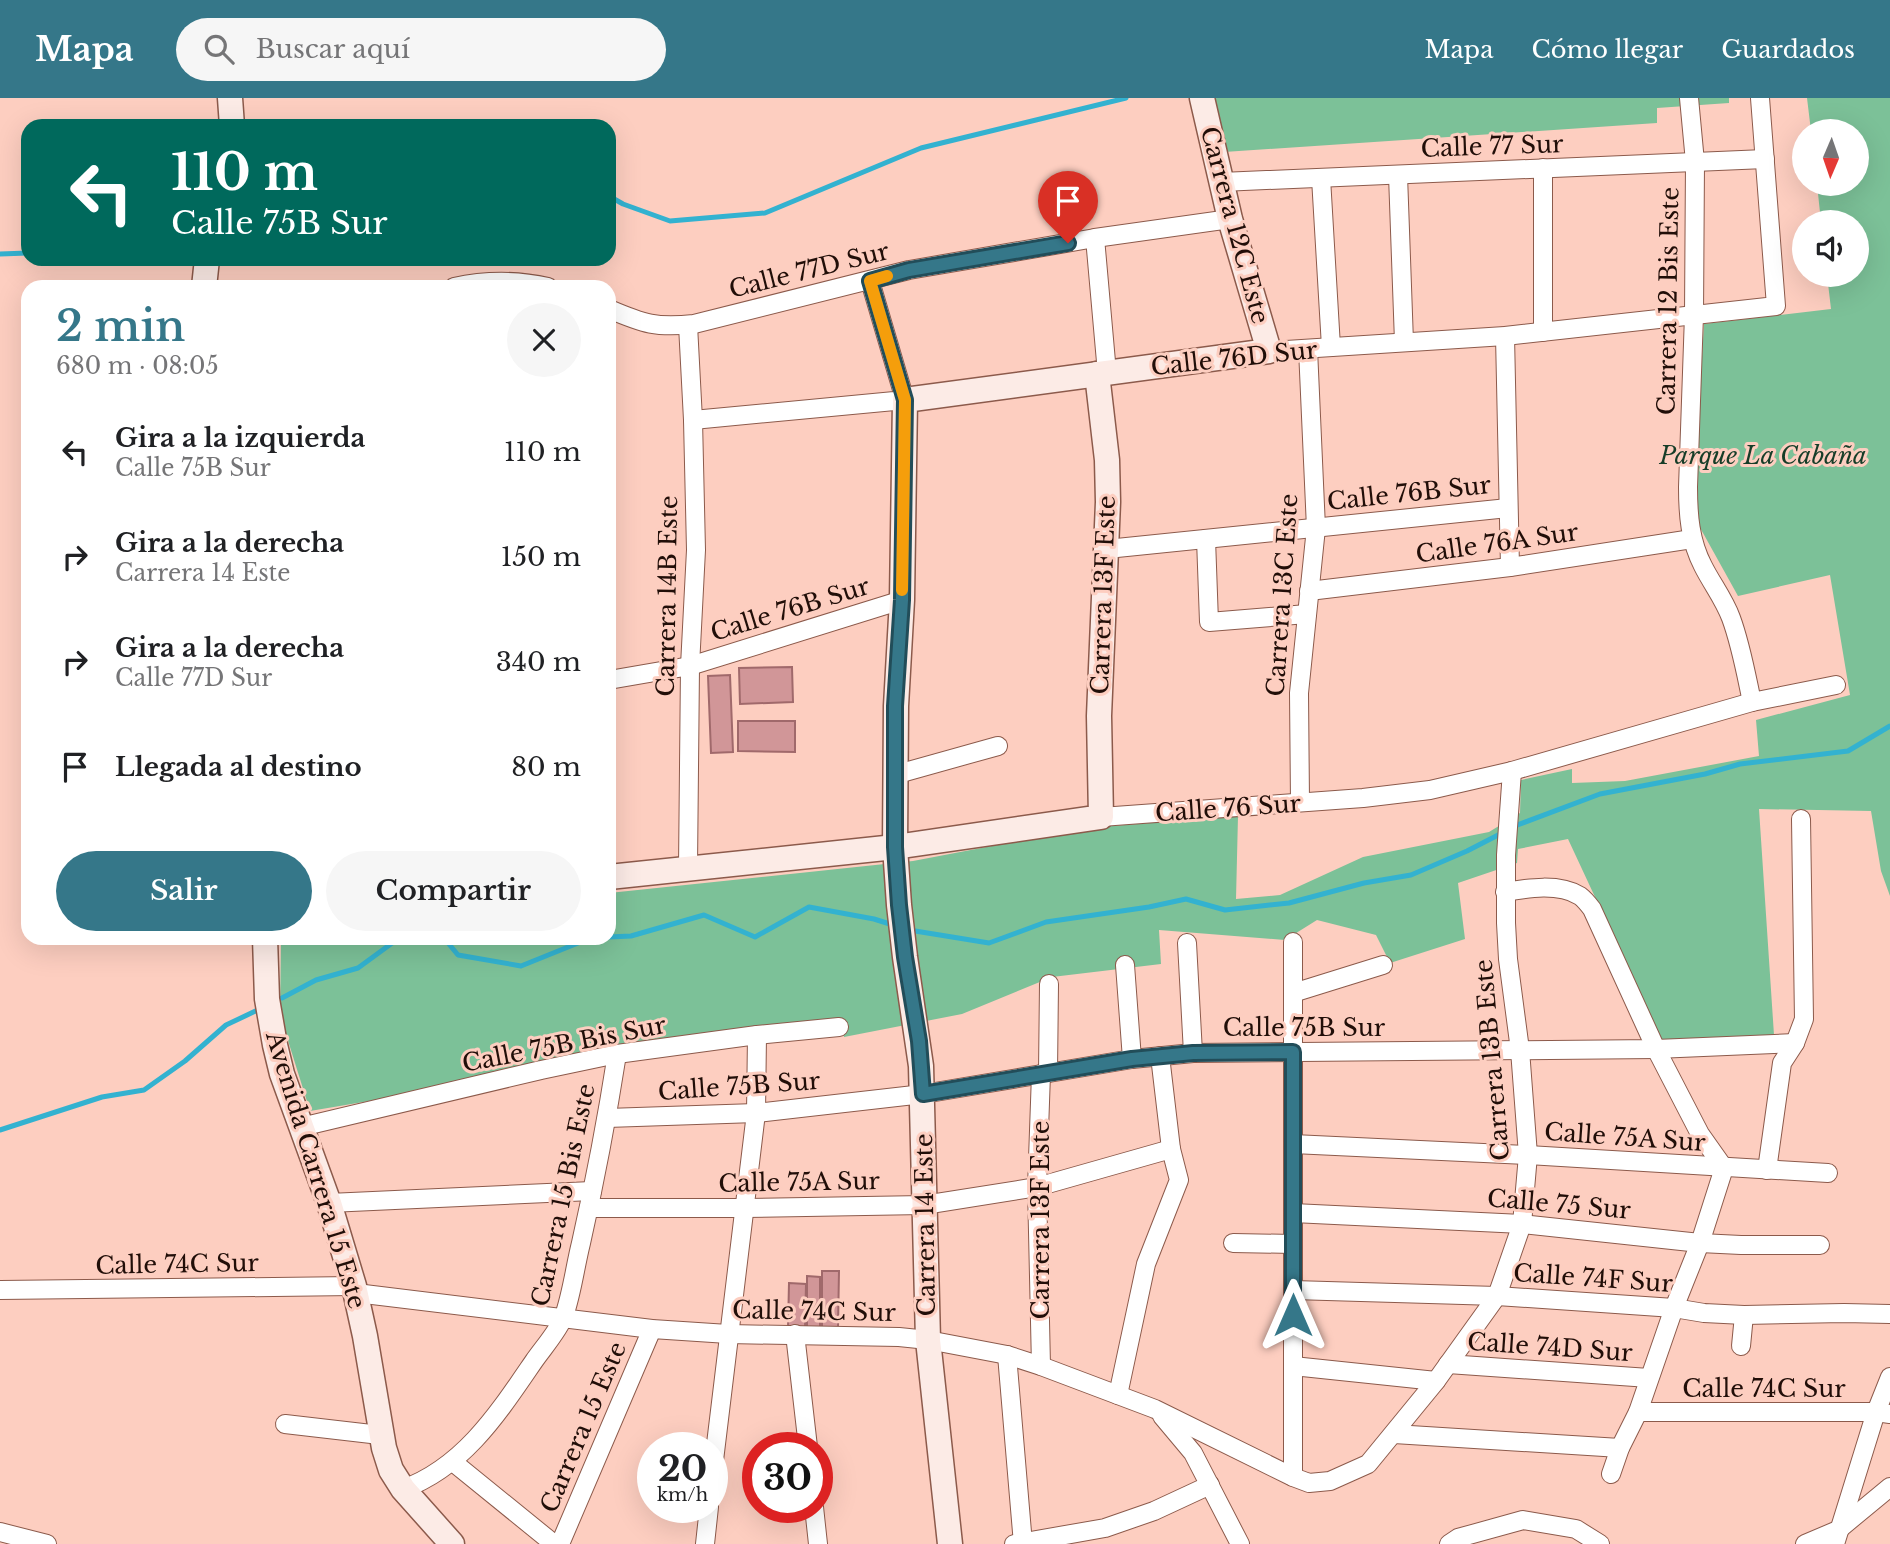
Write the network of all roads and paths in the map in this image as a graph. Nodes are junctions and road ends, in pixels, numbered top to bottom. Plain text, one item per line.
1 (230, 98) edge
2 (1689, 98) edge
3 (1760, 98) edge
4 (1202, 100) edge
5 (232, 119) edge
6 (1765, 159) junction
7 (1695, 162) junction
8 (1543, 168) junction
9 (1398, 175) junction
10 (1321, 178) junction
11 (1221, 182) junction
12 (1230, 219) junction
13 (1095, 238) junction
14 (870, 281) junction
15 (616, 313) edge
16 (1694, 315) junction
17 (688, 325) junction
18 (1543, 332) junction
19 (1505, 336) junction
20 (1404, 342) junction
21 (1331, 347) junction
22 (1308, 349) junction
23 (1269, 351) junction
24 (1102, 374) junction
25 (905, 400) junction
26 (694, 421) junction
27 (1508, 508) junction
28 (1316, 528) junction
29 (1206, 539) junction
30 (1692, 539) junction
31 (1107, 549) junction
32 (1510, 567) junction
33 (1309, 591) junction
34 (902, 600) junction
35 (1307, 614) junction
36 (690, 666) junction
37 (616, 679) edge
38 (1836, 685) dead end
39 (1752, 702) junction
40 (998, 746) dead end
41 (1512, 771) junction
42 (894, 775) junction
43 (1300, 802) junction
44 (1101, 817) junction
45 (1801, 819) dead end
46 (895, 847) junction
47 (688, 868) junction
48 (616, 876) edge
49 (1505, 892) junction
50 (1293, 942) dead end
51 (1187, 943) dead end
52 (265, 945) edge
53 (1125, 965) dead end
54 (1383, 965) dead end
55 (1049, 984) dead end
56 (1293, 993) junction
57 (838, 1027) dead end
58 (757, 1035) junction
59 (1795, 1043) junction
60 (1656, 1049) junction
61 (1520, 1050) junction
62 (1293, 1052) junction
63 (1193, 1053) junction
64 (617, 1054) junction
65 (1160, 1056) junction
66 (1132, 1059) junction
67 (1044, 1074) junction
68 (923, 1094) junction
69 (755, 1113) junction
70 (607, 1118) junction
71 (301, 1127) junction
72 (1293, 1143) junction
73 (1171, 1149) junction
74 (1528, 1155) junction
75 (1724, 1168) junction
76 (1767, 1170) junction
77 (1828, 1173) dead end
78 (1037, 1187) junction
79 (591, 1199) junction
80 (329, 1203) junction
81 (924, 1205) junction
82 (744, 1208) junction
83 (1293, 1213) junction
84 (1522, 1224) junction
85 (1233, 1243) dead end
86 (1700, 1243) junction
87 (1293, 1244) junction
88 (1820, 1245) dead end
89 (0, 1290) edge
90 (355, 1290) junction
91 (1293, 1290) junction
92 (1497, 1296) junction
93 (1674, 1308) junction
94 (1890, 1314) edge
95 (1744, 1315) junction
96 (564, 1319) junction
97 (652, 1329) junction
98 (728, 1334) junction
99 (796, 1334) junction
100 (928, 1340) junction
101 (1741, 1346) dead end
102 (1007, 1355) junction
103 (1448, 1364) junction
104 (1041, 1366) junction
105 (1293, 1366) junction
106 (1890, 1377) edge
107 (1649, 1378) junction
108 (1436, 1381) junction
109 (1118, 1395) junction
110 (1155, 1409) junction
111 (1638, 1412) junction
112 (1883, 1413) edge
113 (285, 1424) dead end
114 (717, 1432) edge
115 (806, 1432) edge
116 (1394, 1434) junction
117 (380, 1435) junction
118 (1620, 1448) junction
119 (453, 1462) junction
120 (1368, 1464) joint
121 (1611, 1474) dead end
122 (1293, 1477) junction
123 (1210, 1485) junction
124 (1890, 1487) edge
125 (403, 1489) junction
126 (707, 1523) edge
127 (816, 1523) edge
128 (1501, 1526) junction
129 (0, 1532) edge
130 (1837, 1537) edge
131 (47, 1544) edge
132 (452, 1544) edge
133 (554, 1544) edge
134 (560, 1544) edge
135 (705, 1544) edge
136 (818, 1544) edge
137 (950, 1544) edge
138 (1014, 1544) edge
139 (1023, 1544) edge
140 (1240, 1544) edge
141 (1449, 1544) edge
142 (1500, 1544) edge
143 (1600, 1544) edge
144 (1805, 1544) edge

1 - 5 street
2 - 7 street, Carrera 12 Bis Este
3 - 6 street
4 - 11 street, Carrera 12C Este
6 - 7 street, Calle 77 Sur
6 - 16 street, Calle 76D Sur
7 - 8 street, Calle 77 Sur
7 - 16 street, Carrera 12 Bis Este
8 - 9 street, Calle 77 Sur
8 - 18 street
9 - 10 street, Calle 77 Sur
9 - 20 street
10 - 11 street, Calle 77 Sur
10 - 21 street
11 - 12 street, Carrera 12C Este
12 - 13 street, Calle 77D Sur
12 - 23 street, Carrera 12C Este
13 - 14 street, Calle 77D Sur
13 - 24 street
14 - 17 street, Calle 77D Sur
14 - 25 street, Carrera 14 Este
15 - 17 street, Calle 77D Sur
16 - 18 street, Calle 76D Sur
16 - 30 street, Carrera 12 Bis Este
17 - 26 street, Carrera 14B Este
18 - 19 street, Calle 76D Sur
19 - 20 street, Calle 76D Sur
19 - 27 street
20 - 21 street, Calle 76D Sur
21 - 22 street, Calle 76D Sur
22 - 23 street, Calle 76D Sur
22 - 28 street, Carrera 13C Este
23 - 24 street, Calle 76D Sur
24 - 25 street, Calle 76D Sur
24 - 31 street, Carrera 13F Este
25 - 26 street, Calle 76D Sur
25 - 34 street, Carrera 14 Este
26 - 36 street, Carrera 14B Este
27 - 28 street, Calle 76B Sur
27 - 32 street
28 - 29 street, Calle 76B Sur
28 - 33 street, Carrera 13C Este
29 - 31 street, Calle 76B Sur
29 - 35 street
30 - 32 street, Calle 76A Sur
30 - 39 street, Carrera 12 Bis Este
31 - 44 street, Carrera 13F Este
32 - 33 street, Calle 76A Sur
33 - 35 street, Carrera 13C Este
34 - 36 street, Calle 76B Sur
34 - 42 street, Carrera 14 Este
35 - 43 street, Carrera 13C Este
36 - 37 street, Calle 76B Sur
36 - 47 street, Carrera 14B Este
38 - 39 street, Calle 76 Sur
39 - 41 street, Calle 76 Sur
40 - 42 street
41 - 43 street, Calle 76 Sur
41 - 49 street, Carrera 13B Este
42 - 46 street, Carrera 14 Este
43 - 44 street, Calle 76 Sur
44 - 46 street, Calle 76 Sur
45 - 59 street
46 - 47 street, Calle 76 Sur
46 - 68 street, Carrera 14 Este
47 - 48 street, Calle 76 Sur
49 - 60 street
49 - 61 street, Carrera 13B Este
50 - 56 street
51 - 63 street
52 - 71 street, Avenida Carrera 15 Este
53 - 66 street
54 - 56 street
55 - 67 street, Carrera 13F Este
56 - 62 street
57 - 58 street, Calle 75B Bis Sur
58 - 64 street, Calle 75B Bis Sur
58 - 69 street
59 - 60 street, Calle 75B Sur
59 - 76 street
60 - 61 street, Calle 75B Sur
60 - 75 street
61 - 62 street, Calle 75B Sur
61 - 74 street, Carrera 13B Este
62 - 63 street, Calle 75B Sur
62 - 72 street
63 - 65 street, Calle 75B Sur
64 - 70 street, Carrera 15 Bis Este
64 - 71 street, Calle 75B Bis Sur
65 - 66 street, Calle 75B Sur
65 - 73 street
66 - 67 street, Calle 75B Sur
67 - 68 street, Calle 75B Sur
67 - 78 street, Carrera 13F Este
68 - 69 street, Calle 75B Sur
68 - 81 street, Carrera 14 Este
69 - 70 street, Calle 75B Sur
69 - 82 street
70 - 79 street, Carrera 15 Bis Este
71 - 80 street, Avenida Carrera 15 Este
72 - 74 street, Calle 75A Sur
72 - 83 street
73 - 78 street, Calle 75A Sur
73 - 109 street
74 - 75 street, Calle 75A Sur
74 - 84 street, Carrera 13B Este
75 - 76 street, Calle 75A Sur
75 - 86 street
76 - 77 street, Calle 75A Sur
78 - 81 street, Calle 75A Sur
78 - 104 street, Carrera 13F Este
79 - 80 street, Calle 75A Sur
79 - 82 street, Calle 75A Sur
79 - 96 street, Carrera 15 Bis Este
80 - 90 street, Avenida Carrera 15 Este
81 - 82 street, Calle 75A Sur
81 - 100 street, Carrera 14 Este
82 - 98 street
83 - 84 street, Calle 75 Sur
83 - 87 street
84 - 86 street, Calle 75 Sur
84 - 92 street, Carrera 13B Este
85 - 87 street
86 - 88 street, Calle 75 Sur
86 - 93 street
87 - 91 street
89 - 90 street, Calle 74C Sur
90 - 96 street, Calle 74C Sur
90 - 117 street, Avenida Carrera 15 Este
91 - 92 street, Calle 74F Sur
91 - 105 street
92 - 93 street, Calle 74F Sur
92 - 103 street, Carrera 13B Este
93 - 95 street, Calle 74F Sur
93 - 107 street
94 - 95 street, Calle 74F Sur
95 - 101 street
96 - 97 street, Calle 74C Sur
96 - 119 street, Carrera 15 Bis Este
97 - 98 street, Calle 74C Sur
97 - 134 street, Carrera 15 Este
98 - 99 street, Calle 74C Sur
98 - 114 street
99 - 100 street, Calle 74C Sur
99 - 115 street
100 - 102 street, Calle 74C Sur
100 - 137 street, Carrera 14 Este
102 - 104 street, Calle 74C Sur
102 - 139 street
103 - 107 street, Calle 74D Sur
103 - 108 street, Carrera 13B Este
104 - 109 street, Calle 74C Sur
105 - 108 street
105 - 122 street
106 - 112 street
107 - 111 street
108 - 116 street, Carrera 13B Este
109 - 110 street, Calle 74C Sur
110 - 122 street, Calle 74C Sur
110 - 123 street
111 - 112 street, Calle 74C Sur
111 - 118 street
112 - 130 street
113 - 117 street
116 - 118 street
116 - 120 street, Carrera 13B Este
117 - 125 street, Avenida Carrera 15 Este
118 - 121 street
119 - 125 street, Carrera 15 Bis Este
119 - 133 street
120 - 122 street, Calle 74C Sur
123 - 139 street
123 - 140 street
124 - 130 street
125 - 132 street, Avenida Carrera 15 Este
126 - 135 street
127 - 136 street
128 - 141 street
128 - 142 street
128 - 143 street
129 - 131 street
130 - 144 street
138 - 139 street

